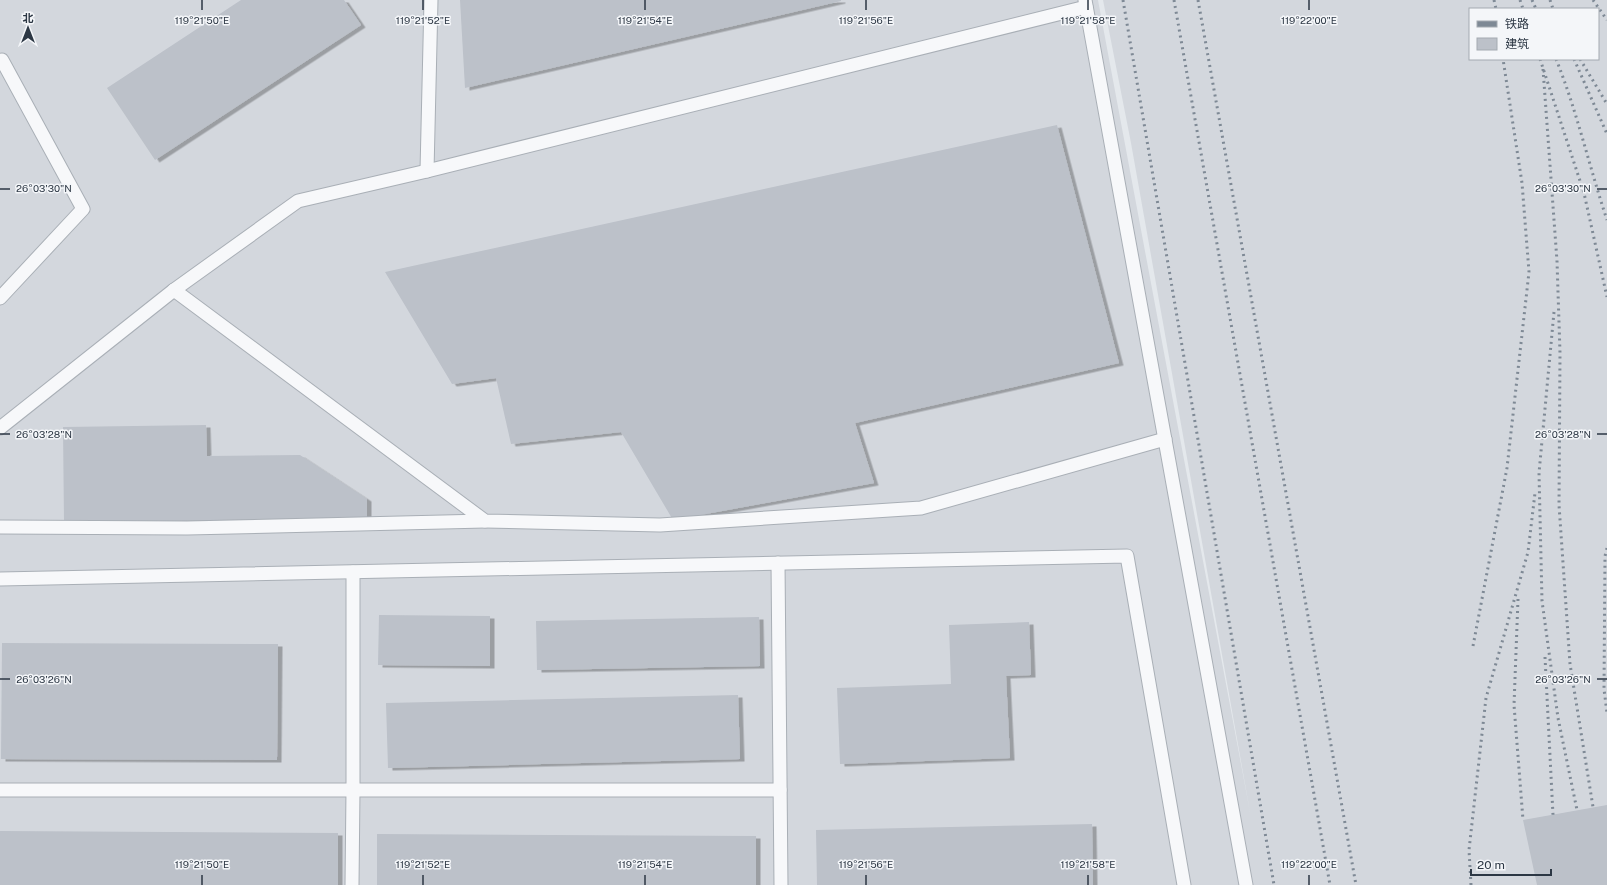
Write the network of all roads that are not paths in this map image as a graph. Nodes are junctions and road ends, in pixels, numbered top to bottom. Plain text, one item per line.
1 (431, 0) edge
2 (1086, 4) edge
3 (2, 60) dead end
4 (427, 170) junction
5 (174, 290) junction
6 (0, 298) edge
7 (0, 428) edge
8 (1165, 439) junction
9 (485, 521) junction
10 (0, 527) edge
11 (778, 563) junction
12 (353, 572) junction
13 (0, 579) edge
14 (0, 790) edge
15 (353, 790) junction
16 (780, 790) junction
17 (352, 885) edge
18 (781, 885) edge
19 (1184, 885) edge
20 (1246, 885) edge

1 - 4 lane
2 - 4 lane
2 - 8 lane
3 - 6 lane
4 - 5 lane
5 - 7 lane
5 - 9 lane
8 - 9 lane
8 - 20 lane
9 - 10 lane
11 - 12 lane
11 - 16 lane
11 - 19 lane
12 - 13 lane
12 - 15 lane
14 - 15 lane
15 - 16 lane
15 - 17 lane
16 - 18 lane

